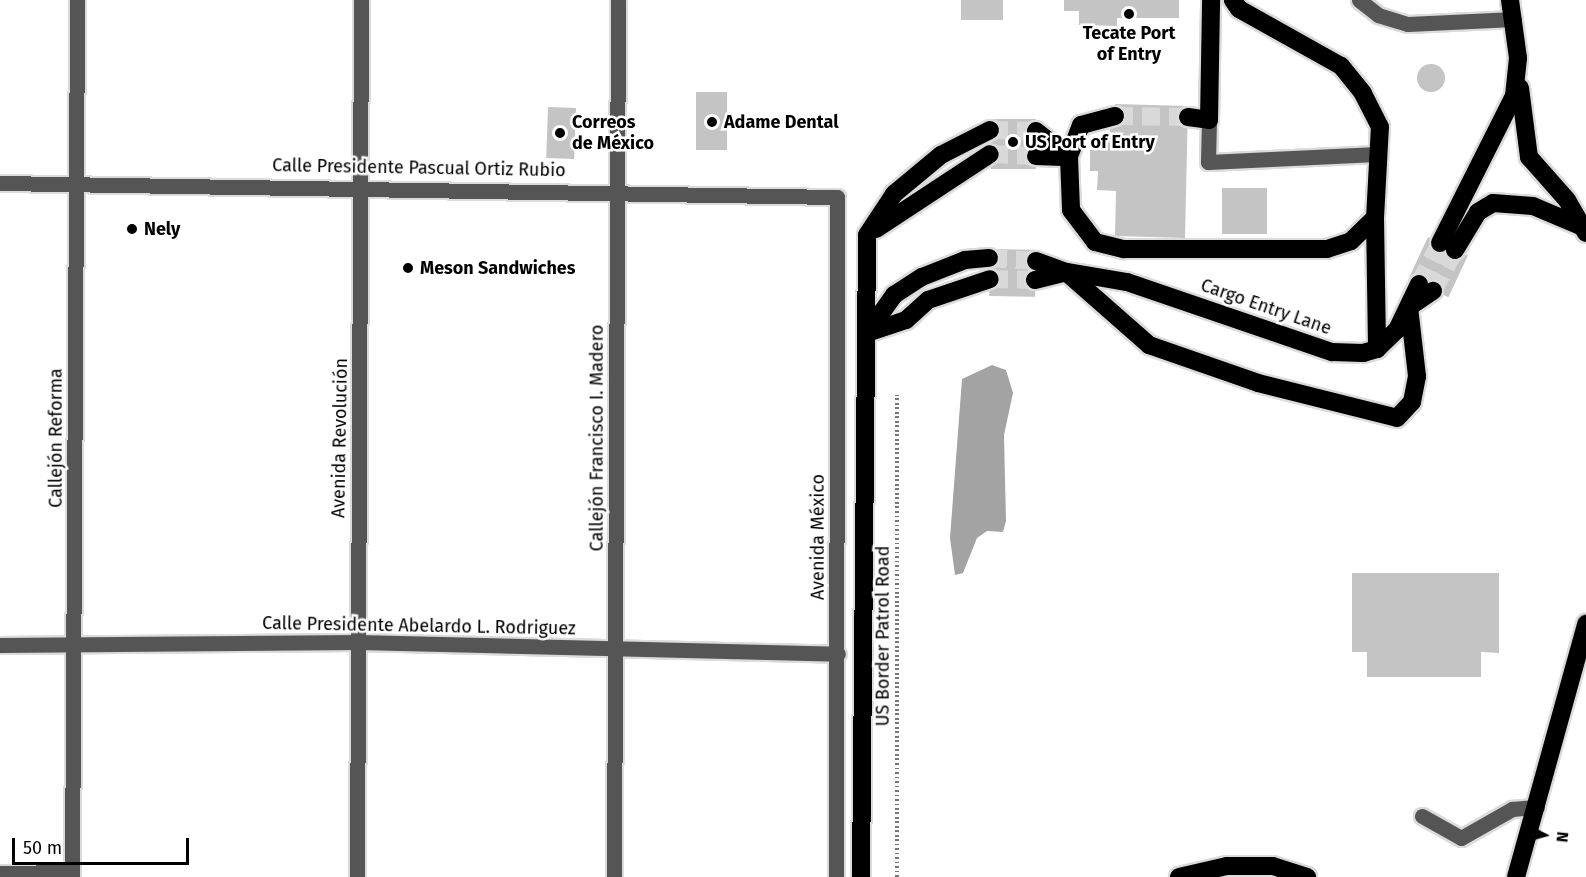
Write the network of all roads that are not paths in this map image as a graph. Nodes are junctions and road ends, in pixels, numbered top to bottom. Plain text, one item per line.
1 (77, 0) edge
2 (361, 0) edge
3 (618, 0) edge
4 (1211, 0) edge
5 (1233, 0) edge
6 (1359, 0) edge
7 (1510, 0) edge
8 (1514, 19) junction
9 (1518, 58) junction
10 (1115, 116) tunnel mouth
11 (1188, 117) tunnel mouth
12 (1209, 120) junction
13 (990, 130) tunnel mouth
14 (1036, 130) tunnel mouth
15 (990, 154) tunnel mouth
16 (1377, 154) junction
17 (1036, 156) tunnel mouth
18 (1070, 157) junction
19 (0, 183) edge
20 (76, 183) junction
21 (362, 187) junction
22 (617, 191) junction
23 (837, 197) joint
24 (1375, 218) junction
25 (1584, 230) edge
26 (867, 235) junction
27 (989, 258) tunnel mouth
28 (1036, 261) tunnel mouth
29 (1066, 272) junction
30 (990, 279) tunnel mouth
31 (1035, 280) tunnel mouth
32 (1426, 287) tunnel mouth
33 (1409, 308) junction
34 (867, 333) junction
35 (1377, 350) junction
36 (1586, 624) edge
37 (358, 642) junction
38 (0, 645) edge
39 (74, 647) junction
40 (617, 648) junction
41 (838, 654) junction
42 (1537, 807) junction
43 (1422, 816) dead end
44 (0, 873) edge
45 (72, 874) edge
46 (357, 877) edge
47 (614, 877) edge
48 (836, 877) edge
49 (861, 877) edge
50 (1179, 877) edge
51 (1307, 877) edge
52 (1516, 877) edge

1 - 20 street, Callejón Reforma
2 - 21 street, Avenida Revolución
3 - 22 street, Callejón Francisco I. Madero
4 - 12 highway
5 - 16 highway
6 - 8 street
7 - 8 highway
8 - 9 highway
9 - 25 highway
9 - 25 highway
10 - 18 highway
11 - 12 highway
12 - 16 street
13 - 26 highway
14 - 18 highway
15 - 26 highway
16 - 24 highway
17 - 18 highway
18 - 24 highway
19 - 20 street, Calle Presidente Pascual Ortiz Rubio
20 - 21 street, Calle Presidente Pascual Ortiz Rubio
20 - 39 street, Callejón Reforma
21 - 22 street, Calle Presidente Pascual Ortiz Rubio
21 - 37 street, Avenida Revolución
22 - 23 street, Calle Presidente Pascual Ortiz Rubio
22 - 40 street, Callejón Francisco I. Madero
23 - 41 street, Avenida México
24 - 35 highway
26 - 34 highway
27 - 34 highway
28 - 29 highway
29 - 31 highway
29 - 33 highway
29 - 35 highway, Cargo Entry Lane
30 - 34 highway
32 - 33 highway
33 - 35 highway
34 - 49 highway
36 - 42 highway
37 - 39 street, Calle Presidente Abelardo L. Rodriguez
37 - 40 street, Calle Presidente Abelardo L. Rodriguez
37 - 46 street, Avenida Revolución
38 - 39 street, Calle Presidente Abelardo L. Rodriguez
39 - 45 street, Callejón Reforma
40 - 41 street, Calle Presidente Abelardo L. Rodriguez
40 - 47 street, Callejón Francisco I. Madero
41 - 48 street, Avenida México
42 - 43 street
42 - 52 highway
44 - 45 street
50 - 51 highway

